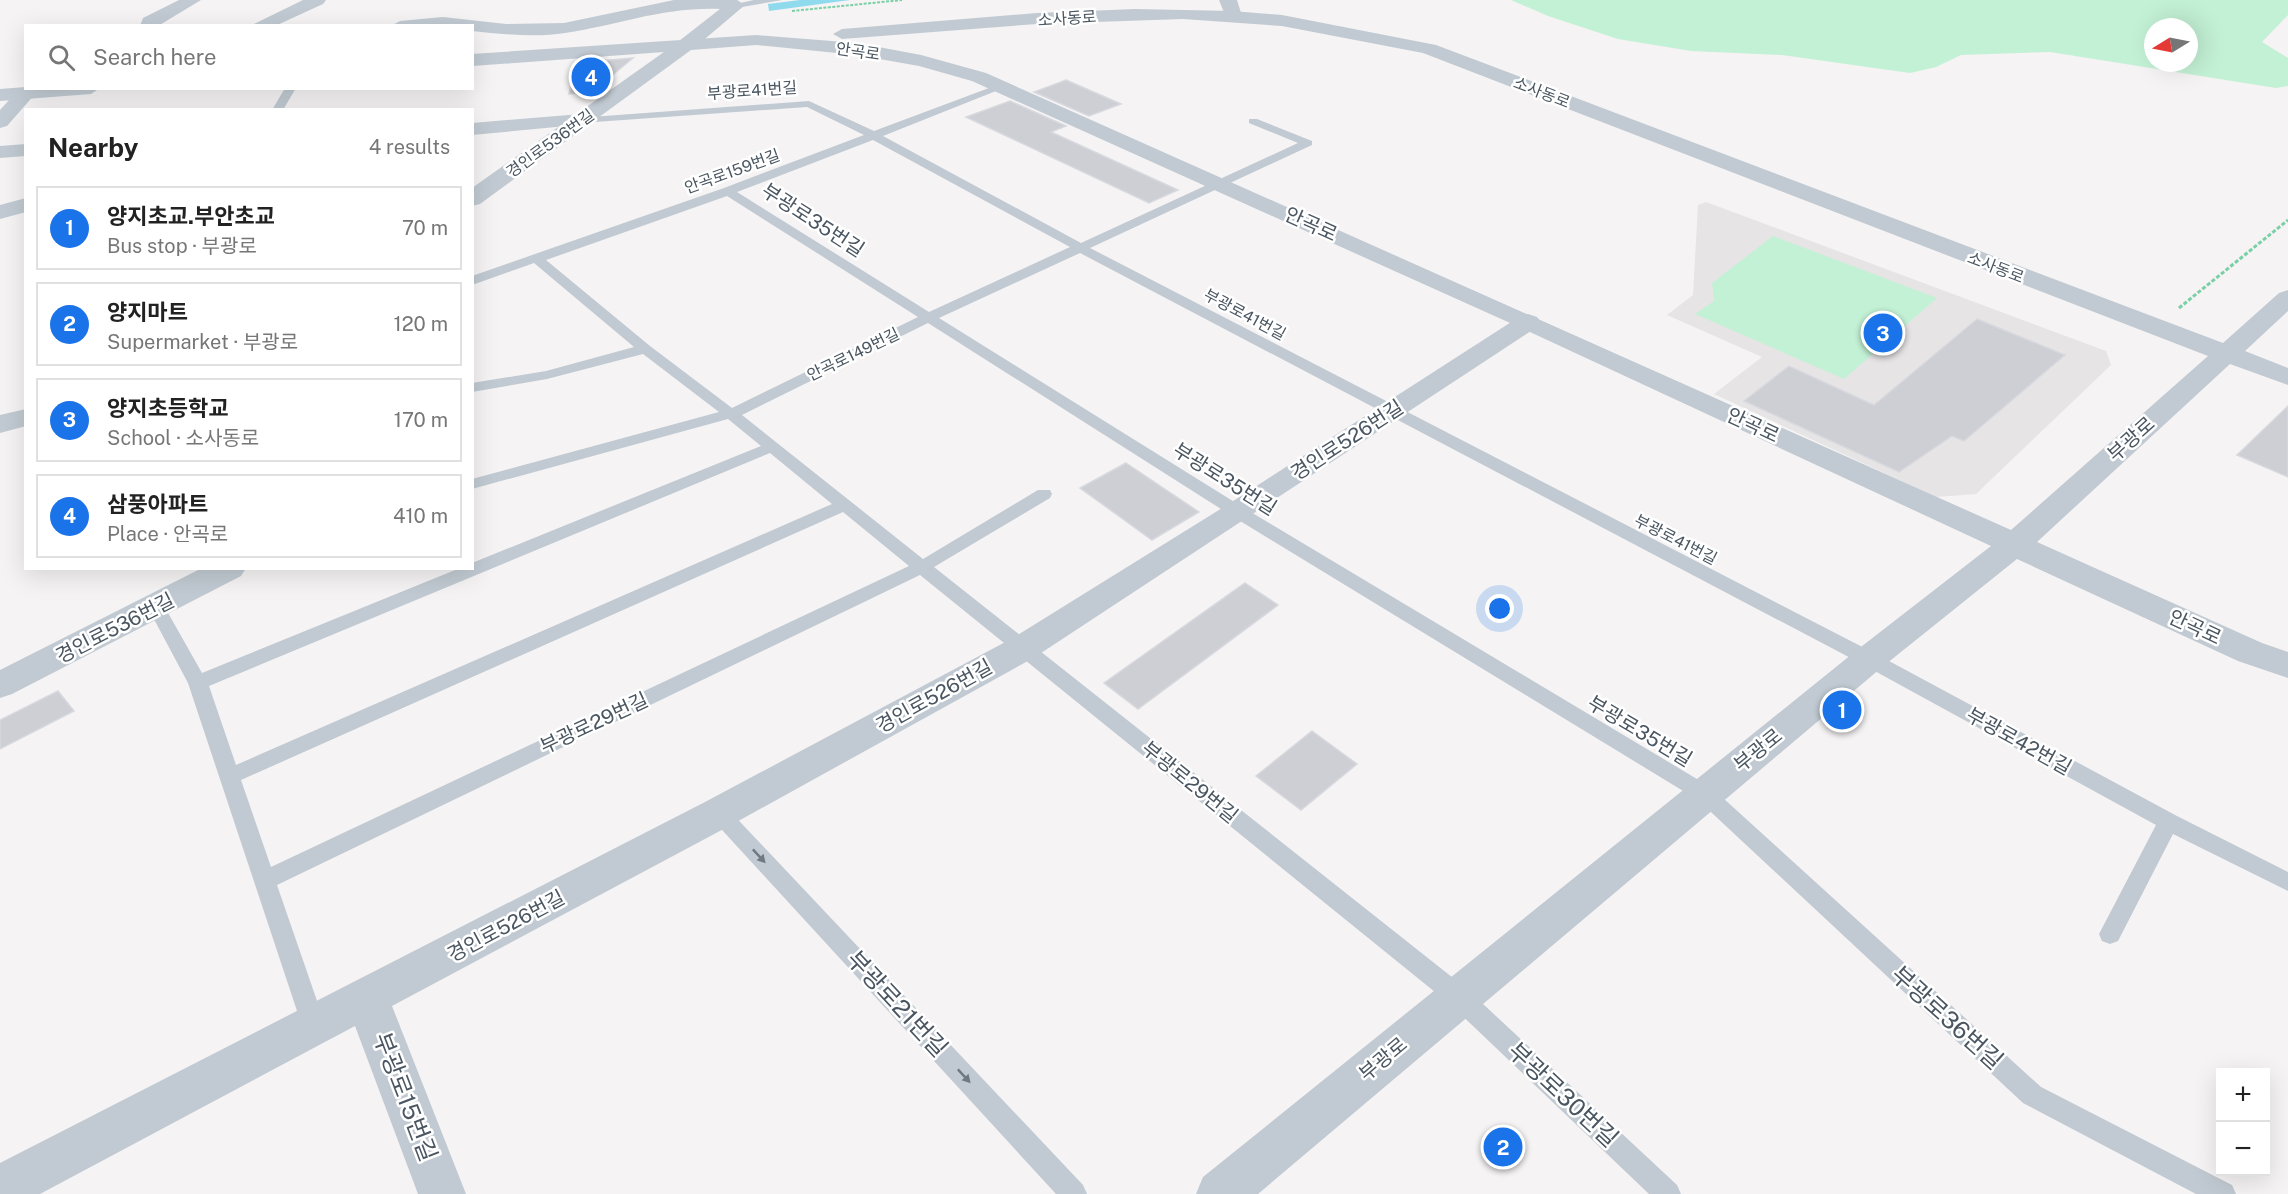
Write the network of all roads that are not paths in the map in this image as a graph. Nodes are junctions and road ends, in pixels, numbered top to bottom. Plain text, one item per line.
1 (192, 0) edge
2 (317, 0) edge
3 (777, 0) edge
4 (736, 5) junction
5 (1231, 8) edge
6 (149, 24) edge
7 (263, 24) edge
8 (421, 24) edge
9 (457, 24) edge
10 (474, 26) edge
11 (756, 40) junction
12 (686, 45) junction
13 (474, 60) edge
14 (1001, 87) junction
15 (65, 90) edge
16 (290, 90) edge
17 (26, 93) junction
18 (0, 96) edge
19 (278, 108) edge
20 (581, 120) junction
21 (1253, 120) dead end
22 (0, 122) edge
23 (474, 129) edge
24 (873, 135) junction
25 (24, 150) edge
26 (0, 152) edge
27 (1219, 183) junction
28 (728, 191) junction
29 (474, 198) edge
30 (24, 206) edge
31 (0, 212) edge
32 (1079, 247) junction
33 (537, 259) junction
34 (474, 279) edge
35 (2288, 298) edge
36 (927, 318) junction
37 (1528, 322) junction
38 (645, 349) junction
39 (2224, 354) junction
40 (2288, 377) edge
41 (474, 388) edge
42 (1391, 411) junction
43 (731, 414) junction
44 (24, 418) edge
45 (0, 424) edge
46 (772, 447) junction
47 (474, 483) edge
48 (1044, 494) dead end
49 (844, 505) junction
50 (1238, 512) junction
51 (2014, 545) junction
52 (922, 567) junction
53 (226, 570) edge
54 (473, 570) edge
55 (474, 570) edge
56 (157, 608) junction
57 (1023, 648) junction
58 (1869, 659) junction
59 (2288, 665) edge
60 (198, 683) junction
61 (0, 686) edge
62 (230, 776) junction
63 (1705, 794) junction
64 (719, 813) junction
65 (2169, 822) junction
66 (266, 880) junction
67 (2288, 882) edge
68 (2110, 934) dead end
69 (1459, 997) junction
70 (367, 999) junction
71 (313, 1024) junction
72 (0, 1189) edge
73 (442, 1194) edge
74 (1074, 1194) edge
75 (1220, 1194) edge
76 (1668, 1194) edge
77 (2223, 1194) edge

1 - 6 street
2 - 7 street
3 - 4 lane
4 - 10 street
4 - 12 street, 경인로536번길
5 - 11 street, 소사동로
5 - 39 street, 소사동로
8 - 9 street
11 - 12 street, 안곡로
11 - 14 street, 안곡로
12 - 13 street, 안곡로
12 - 20 street, 경인로536번길
14 - 24 lane, 안곡로159번길
14 - 27 street, 안곡로
15 - 17 street
16 - 19 lane
17 - 18 street
17 - 22 street
20 - 23 street
20 - 24 lane, 부광로41번길
20 - 29 street, 경인로536번길
21 - 27 lane
24 - 28 lane, 안곡로159번길
24 - 32 lane, 부광로41번길
25 - 26 street
27 - 32 lane, 안곡로149번길
27 - 37 street, 안곡로
28 - 33 lane, 안곡로159번길
28 - 36 lane, 부광로35번길
30 - 31 street
32 - 36 lane, 안곡로149번길
32 - 42 lane, 부광로41번길
33 - 34 lane, 안곡로159번길
33 - 38 lane, 부광로29번길
35 - 39 street, 부광로
36 - 43 lane, 안곡로149번길
36 - 50 lane, 부광로35번길
37 - 42 street, 경인로526번길
37 - 51 street, 안곡로
38 - 41 lane
38 - 43 lane, 부광로29번길
39 - 40 street, 소사동로
39 - 51 street, 부광로
42 - 50 street, 경인로526번길
42 - 58 lane, 부광로41번길
43 - 46 lane, 부광로29번길
43 - 47 lane, 안곡로149번길
44 - 45 street
46 - 49 lane, 부광로29번길
46 - 55 lane
48 - 52 lane
49 - 52 lane, 부광로29번길
49 - 62 lane
50 - 57 street, 경인로526번길
50 - 63 lane, 부광로35번길
51 - 58 street, 부광로
51 - 59 street, 안곡로
52 - 57 lane, 부광로29번길
52 - 66 lane, 부광로29번길
53 - 56 street, 경인로536번길
54 - 60 lane
56 - 60 lane
56 - 61 street, 경인로536번길
57 - 64 street, 경인로526번길
57 - 69 lane, 부광로29번길
58 - 63 street, 부광로
58 - 65 lane, 부광로42번길
60 - 62 lane
62 - 66 lane
63 - 69 street, 부광로
63 - 77 lane, 부광로36번길
64 - 70 street, 경인로526번길
64 -> 74 lane, 부광로21번길
65 - 67 lane, 부광로42번길
65 - 68 lane
66 - 71 lane
69 - 75 street, 부광로
69 - 76 lane, 부광로30번길
70 - 71 street, 경인로526번길
70 - 73 street, 부광로15번길
71 - 72 street, 경인로526번길

